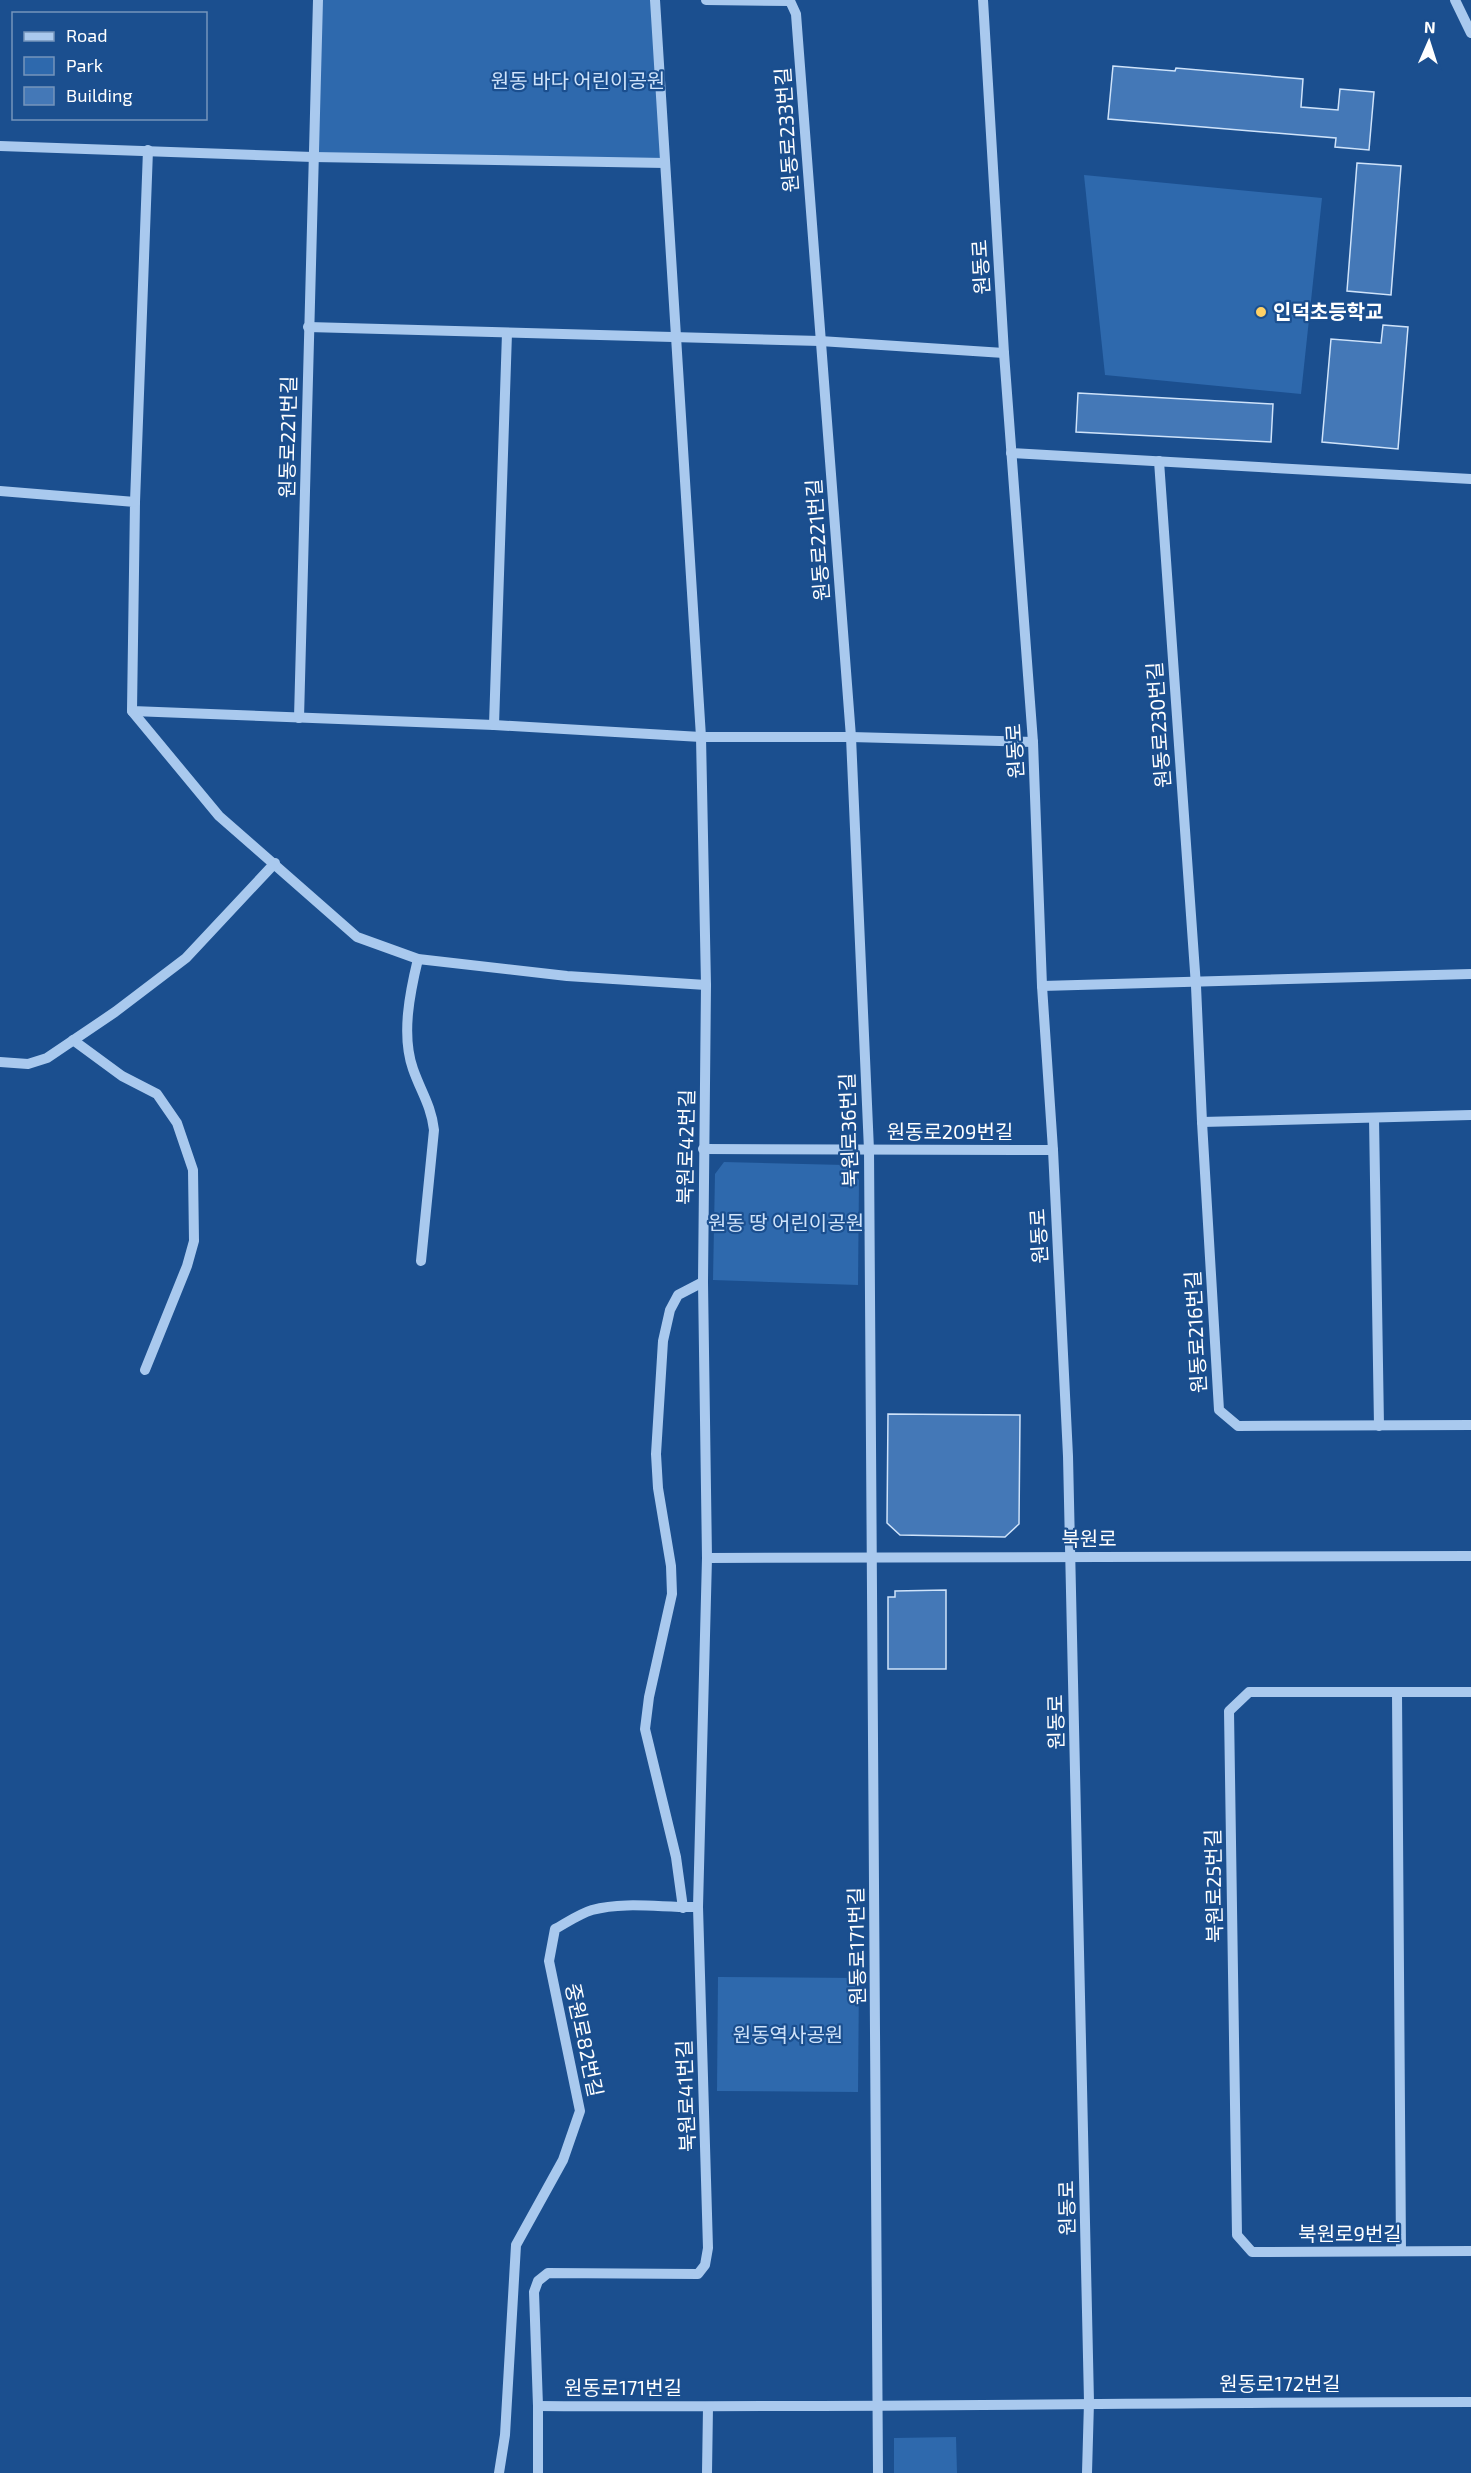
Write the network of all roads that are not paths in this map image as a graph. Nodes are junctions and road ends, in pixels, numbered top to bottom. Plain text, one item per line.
1 (318, 0) edge
2 (655, 0) edge
3 (706, 0) edge
4 (983, 0) edge
5 (1455, 0) edge
6 (1471, 33) edge
7 (0, 146) edge
8 (148, 150) junction
9 (313, 157) junction
10 (665, 163) junction
11 (308, 327) junction
12 (507, 333) junction
13 (677, 339) junction
14 (820, 341) junction
15 (1004, 353) junction
16 (1011, 453) junction
17 (1159, 461) junction
18 (1471, 479) edge
19 (0, 491) edge
20 (135, 502) junction
21 (132, 711) junction
22 (299, 718) junction
23 (494, 725) junction
24 (701, 736) junction
25 (851, 737) junction
26 (1033, 742) junction
27 (275, 863) junction
28 (418, 958) junction
29 (1471, 974) edge
30 (1196, 984) junction
31 (706, 986) junction
32 (1042, 986) junction
33 (73, 1040) junction
34 (0, 1062) edge
35 (1471, 1115) edge
36 (1374, 1118) junction
37 (1202, 1122) junction
38 (704, 1149) junction
39 (869, 1150) junction
40 (1053, 1150) junction
41 (421, 1261) dead end
42 (703, 1282) junction
43 (145, 1370) dead end
44 (1471, 1425) edge
45 (1380, 1426) junction
46 (1471, 1556) edge
47 (1070, 1557) junction
48 (707, 1558) junction
49 (871, 1558) junction
50 (1471, 1692) edge
51 (1397, 1693) junction
52 (698, 1907) junction
53 (683, 1908) junction
54 (1237, 2235) joint
55 (1401, 2251) junction
56 (1471, 2251) edge
57 (1089, 2402) junction
58 (1471, 2402) edge
59 (879, 2405) junction
60 (538, 2406) junction
61 (708, 2407) junction
62 (499, 2473) edge
63 (538, 2473) edge
64 (707, 2473) edge
65 (878, 2473) edge
66 (1087, 2473) edge

1 - 9 street, 원동로221번길
2 - 10 street
3 - 14 street, 원동로233번길
4 - 15 street, 원동로
5 - 6 street
7 - 8 street
8 - 9 street
8 - 20 street
9 - 10 street
9 - 11 street, 원동로221번길
10 - 13 street
11 - 12 street
11 - 22 street, 원동로221번길
12 - 13 street
12 - 23 street
13 - 14 street
13 - 24 street
14 - 15 street
14 - 25 street, 원동로221번길
15 - 16 street, 원동로
16 - 17 street
16 - 26 street, 원동로
17 - 18 street
17 - 30 street, 원동로230번길
19 - 20 street
20 - 21 street
21 - 22 street
21 - 27 street
22 - 23 street
23 - 24 street
24 - 25 street
24 - 31 street, 북원로42번길
25 - 26 street
25 - 39 street, 북원로36번길
26 - 32 street, 원동로
27 - 28 street
27 - 33 street
28 - 31 street
28 - 41 street
29 - 30 street
30 - 32 street
30 - 37 street, 원동로216번길
31 - 38 street, 북원로42번길
32 - 40 street, 원동로
33 - 34 street
33 - 43 street
35 - 36 street
36 - 37 street
36 - 45 street
37 - 45 street, 원동로216번길
38 - 39 street, 원동로209번길
38 - 42 street, 북원로42번길
39 - 40 street, 원동로209번길
39 - 49 street, 북원로36번길
40 - 47 street, 원동로
42 - 48 street, 북원로42번길
42 - 53 street
44 - 45 street, 원동로216번길
46 - 47 street, 북원로
47 - 49 street, 북원로
47 - 57 street, 원동로
48 - 49 street, 북원로
48 - 52 street, 북원로41번길
49 - 59 street, 원동로171번길
50 - 51 street, 북원로25번길
51 - 54 street, 북원로25번길
51 - 55 street
52 - 53 street, 중원로82번길
52 - 60 street, 북원로41번길
53 - 62 street, 중원로82번길
54 - 55 street, 북원로9번길
55 - 56 street, 북원로9번길
57 - 58 street, 원동로172번길
57 - 59 street, 원동로171번길
57 - 66 street, 원동로
59 - 61 street, 원동로171번길
59 - 65 street, 원동로171번길
60 - 61 street, 원동로171번길
60 - 63 street, 북원로41번길
61 - 64 street, 원동로171번길

